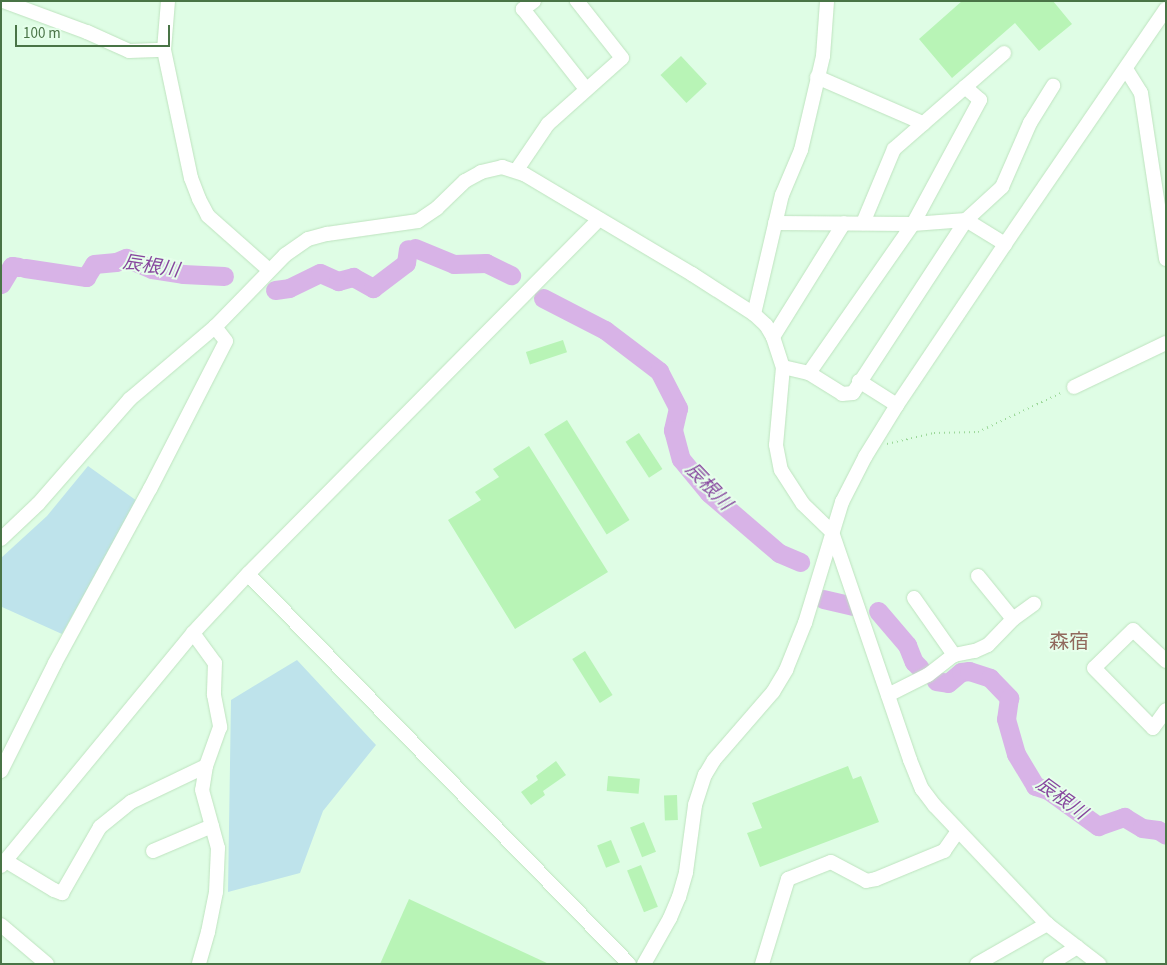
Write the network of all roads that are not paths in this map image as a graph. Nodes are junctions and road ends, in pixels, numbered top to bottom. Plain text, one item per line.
1 (4, 1) edge
2 (168, 1) edge
3 (534, 1) edge
4 (577, 1) edge
5 (827, 1) edge
6 (1166, 9) edge
7 (164, 50) junction
8 (1004, 53) dead end
9 (1126, 69) junction
10 (817, 78) junction
11 (1053, 86) dead end
12 (965, 88) junction
13 (586, 89) junction
14 (923, 123) junction
15 (516, 171) junction
16 (599, 219) junction
17 (966, 220) junction
18 (775, 223) junction
19 (844, 223) junction
20 (863, 223) junction
21 (914, 224) junction
22 (1005, 244) junction
23 (1166, 259) edge
24 (269, 270) junction
25 (754, 314) junction
26 (215, 327) junction
27 (773, 338) junction
28 (1166, 343) edge
29 (783, 367) junction
30 (809, 374) junction
31 (859, 381) junction
32 (1074, 387) road end
33 (897, 405) junction
34 (832, 532) junction
35 (1, 539) edge
36 (248, 574) junction
37 (978, 576) dead end
38 (914, 598) dead end
39 (1034, 604) dead end
40 (1013, 619) junction
41 (193, 634) junction
42 (954, 655) junction
43 (1166, 661) edge
44 (888, 695) junction
45 (1166, 710) edge
46 (206, 766) junction
47 (1, 771) edge
48 (212, 826) junction
49 (958, 831) junction
50 (153, 852) dead end
51 (4, 864) edge
52 (1047, 924) junction
53 (1, 925) edge
54 (1077, 947) junction
55 (47, 964) edge
56 (199, 964) edge
57 (628, 964) edge
58 (644, 964) edge
59 (762, 964) edge
60 (977, 964) edge
61 (1050, 964) edge
62 (1099, 964) edge

1 - 7 street
2 - 7 street
3 - 13 street
4 - 13 street
5 - 10 street
6 - 9 street
7 - 24 street
8 - 12 street
9 - 22 street
9 - 23 street
10 - 14 street
10 - 18 street
11 - 17 street
12 - 14 street
12 - 21 street
13 - 15 street
14 - 20 street
15 - 16 street
15 - 24 street
16 - 25 street
16 - 36 street
17 - 21 street
17 - 22 street
17 - 31 street
18 - 19 street
18 - 25 street
19 - 20 street
19 - 27 street
20 - 21 street
21 - 30 street
22 - 33 street
24 - 26 street
25 - 27 street
26 - 35 street
26 - 47 street
27 - 29 street
28 - 32 street
29 - 30 street
29 - 34 street
30 - 31 street
31 - 33 street
33 - 34 street
34 - 44 street
34 - 58 street
36 - 41 street
36 - 57 street
37 - 40 street
38 - 42 street
39 - 40 street
40 - 42 street
41 - 46 street
41 - 51 street
42 - 44 street
43 - 45 street
44 - 49 street
46 - 48 street
46 - 51 street
48 - 50 street
48 - 56 street
49 - 52 street
49 - 59 street
52 - 54 street
52 - 60 street
53 - 55 street
54 - 61 street
54 - 62 street

